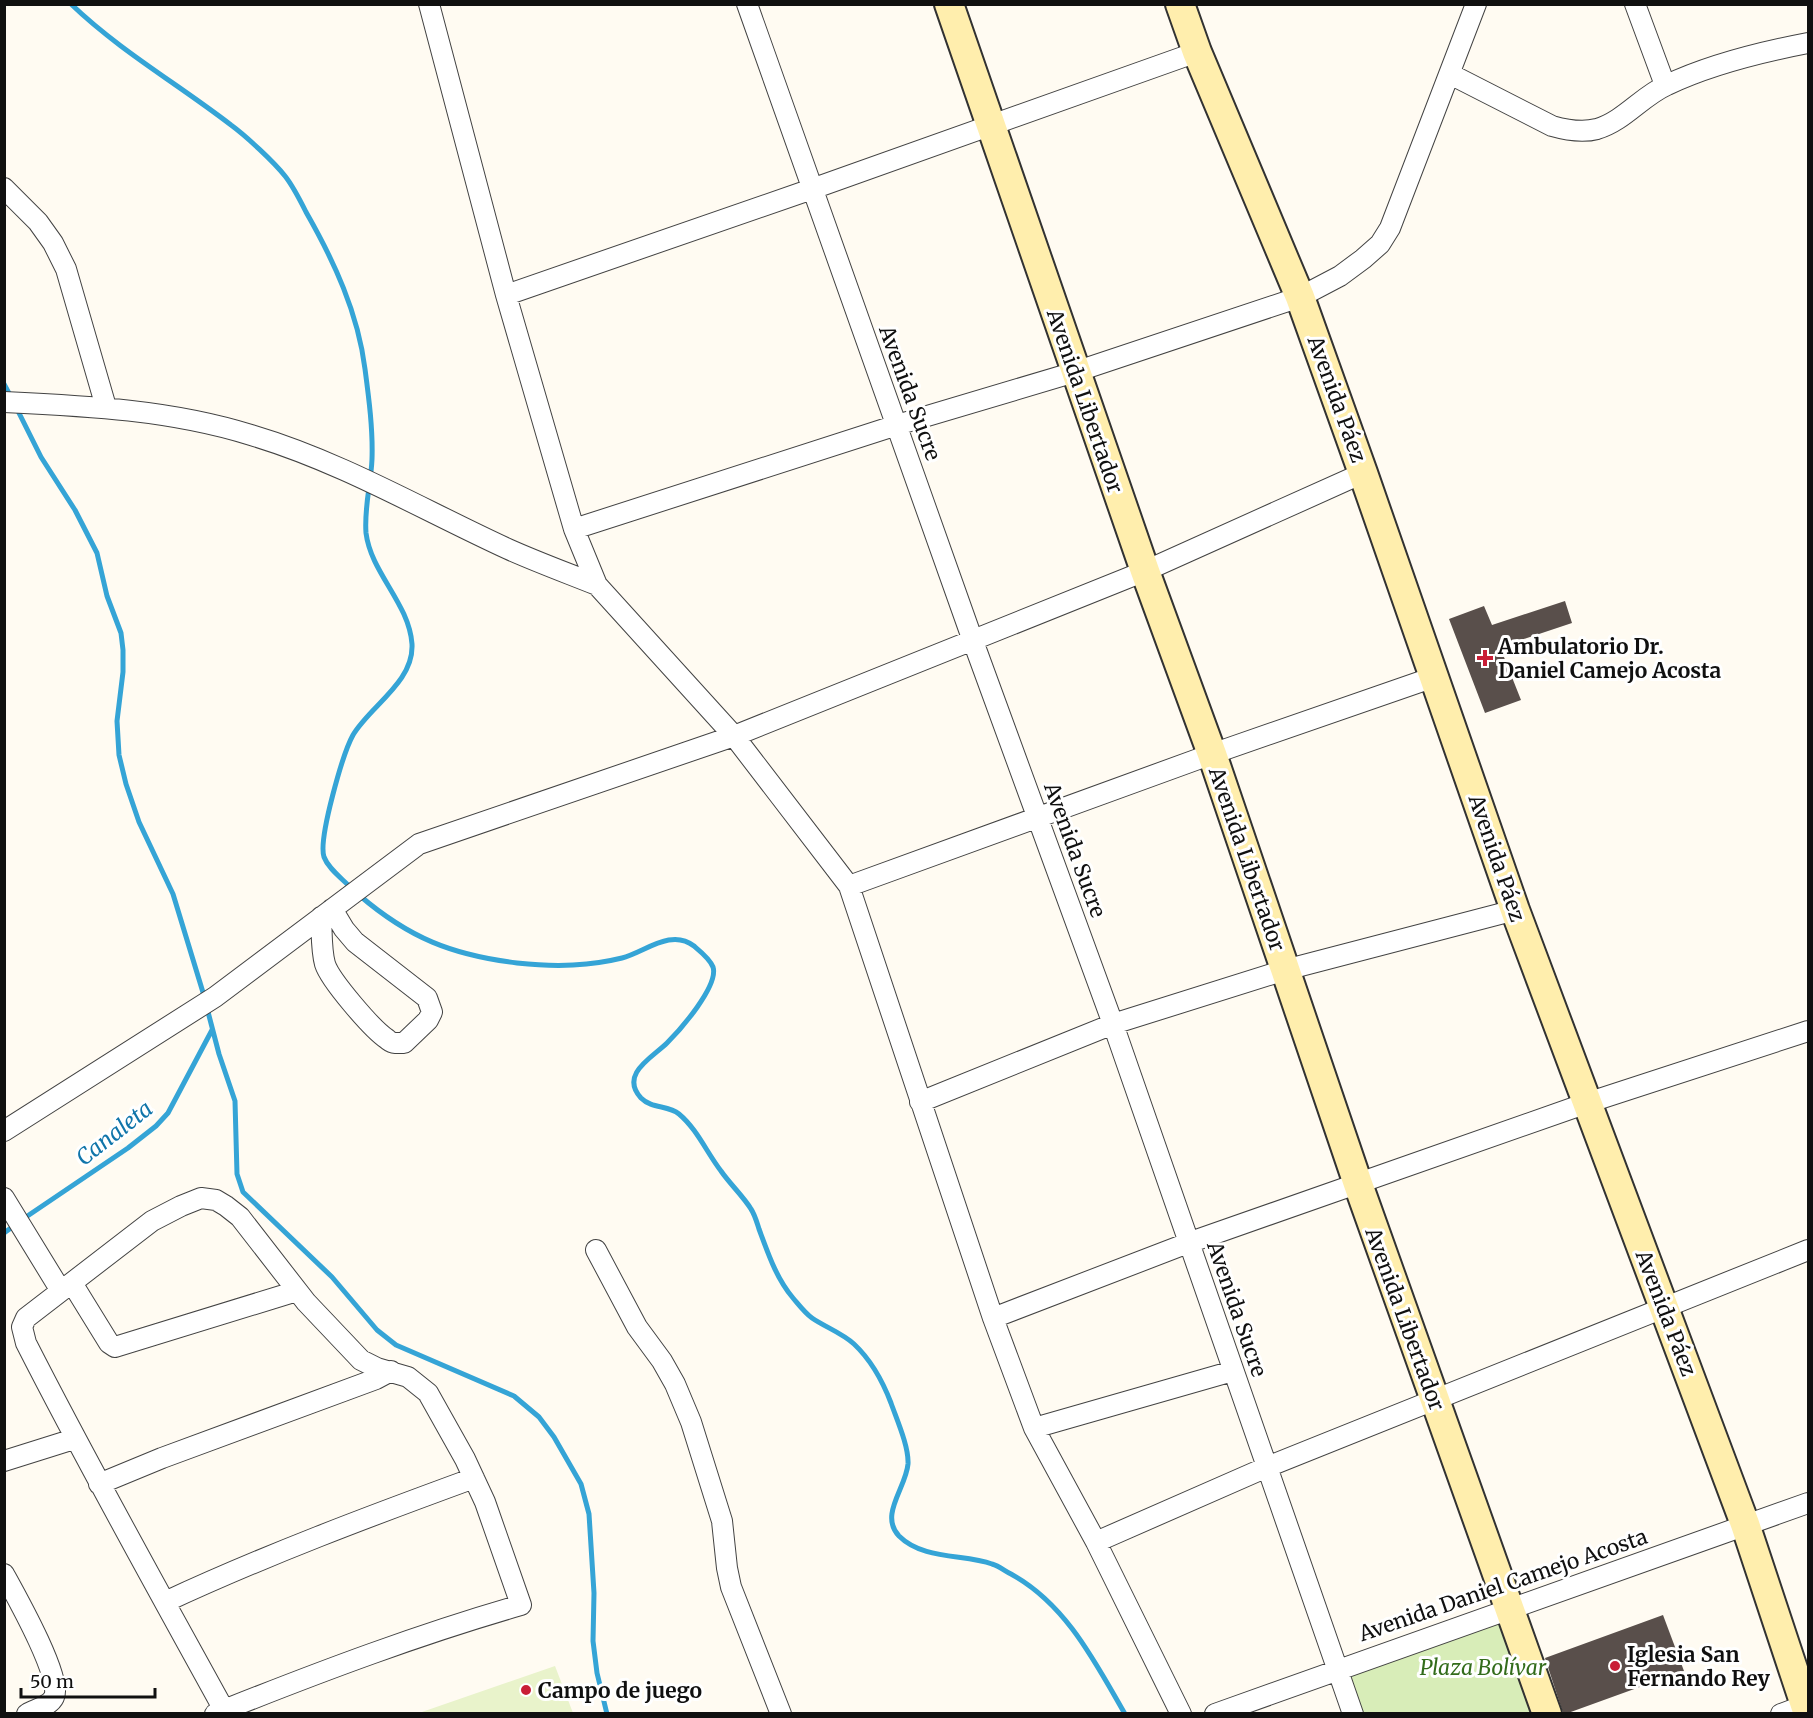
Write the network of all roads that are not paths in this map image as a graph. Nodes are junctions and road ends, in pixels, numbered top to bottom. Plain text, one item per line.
1 (429, 4) edge
2 (747, 4) edge
3 (949, 4) edge
4 (1180, 4) edge
5 (1476, 4) edge
6 (1635, 4) edge
7 (1809, 43) edge
8 (1197, 52) junction
9 (1450, 74) junction
10 (1665, 86) junction
11 (990, 126) junction
12 (4, 188) edge
13 (812, 189) junction
14 (506, 295) junction
15 (1300, 297) junction
16 (1075, 372) junction
17 (4, 402) edge
18 (106, 407) junction
19 (897, 425) junction
20 (1363, 473) junction
21 (574, 529) junction
22 (1145, 571) junction
23 (597, 585) junction
24 (974, 641) junction
25 (1434, 677) junction
26 (734, 736) junction
27 (1212, 754) junction
28 (1039, 818) junction
29 (849, 886) junction
30 (1515, 910) junction
31 (326, 913) junction
32 (1285, 970) junction
33 (1113, 1024) junction
34 (1809, 1031) edge
35 (920, 1102) junction
36 (1587, 1103) junction
37 (4, 1131) edge
38 (1358, 1184) junction
39 (4, 1198) edge
40 (1188, 1243) junction
41 (596, 1250) dead end
42 (1809, 1250) edge
43 (67, 1287) junction
44 (297, 1291) junction
45 (1664, 1307) junction
46 (993, 1318) junction
47 (391, 1371) junction
48 (1233, 1371) junction
49 (1434, 1400) junction
50 (1034, 1428) junction
51 (74, 1438) junction
52 (4, 1461) edge
53 (1267, 1467) junction
54 (474, 1478) junction
55 (99, 1484) junction
56 (1809, 1503) edge
57 (1745, 1524) junction
58 (1096, 1542) junction
59 (4, 1574) edge
60 (165, 1602) junction
61 (1511, 1609) junction
62 (1338, 1668) junction
63 (1800, 1709) edge
64 (222, 1712) edge
65 (27, 1713) edge
66 (781, 1713) edge
67 (1181, 1713) edge
68 (1215, 1713) edge
69 (1353, 1713) edge
70 (1547, 1713) edge

1 - 14 street
2 - 13 street, Avenida Sucre
3 - 11 main road, Avenida Libertador
4 - 8 main road, Avenida Páez
5 - 9 street
6 - 10 street
7 - 10 street
8 - 11 street
8 - 15 main road, Avenida Páez
9 - 10 street
9 - 15 street
11 - 13 street
11 - 16 main road, Avenida Libertador
12 - 18 street
13 - 14 street
13 - 19 street, Avenida Sucre
14 - 21 street
15 - 16 street
15 - 20 main road, Avenida Páez
16 - 19 street
16 - 22 main road, Avenida Libertador
17 - 18 street
18 - 23 street
19 - 21 street
19 - 24 street, Avenida Sucre
20 - 22 street
20 - 25 main road, Avenida Páez
21 - 23 street
22 - 24 street
22 - 27 main road, Avenida Libertador
23 - 26 street
24 - 26 street
24 - 28 street, Avenida Sucre
25 - 27 street
25 - 30 main road, Avenida Páez
26 - 29 street
26 - 31 street
27 - 28 street
27 - 32 main road, Avenida Libertador
28 - 29 street
28 - 33 street, Avenida Sucre
29 - 35 street
30 - 32 street
30 - 36 main road, Avenida Páez
31 - 31 street
31 - 37 street
32 - 33 street
32 - 38 main road, Avenida Libertador
33 - 35 street
33 - 40 street, Avenida Sucre
34 - 36 street
35 - 46 street
36 - 38 street
36 - 45 main road, Avenida Páez
38 - 40 street
38 - 49 main road, Avenida Libertador
39 - 43 street
40 - 46 street
40 - 48 street, Avenida Sucre
41 - 66 street
42 - 45 street
43 - 44 street
43 - 44 street
43 - 51 street
44 - 47 street
45 - 49 street
45 - 57 main road, Avenida Páez
46 - 50 street
47 - 54 street
47 - 55 street
48 - 50 street
48 - 53 street, Avenida Sucre
49 - 53 street
49 - 61 main road, Avenida Libertador
50 - 58 street
51 - 52 street
51 - 55 street
53 - 58 street
53 - 62 street, Avenida Sucre
54 - 60 street
54 - 64 street
55 - 60 street
56 - 57 street, Avenida Daniel Camejo Acosta
57 - 61 street, Avenida Daniel Camejo Acosta
57 - 63 main road, Avenida Páez
58 - 67 street
59 - 65 street
60 - 64 street
61 - 62 street, Avenida Daniel Camejo Acosta
61 - 70 main road, Avenida Libertador
62 - 68 street, Avenida Daniel Camejo Acosta
62 - 69 street, Avenida Sucre

